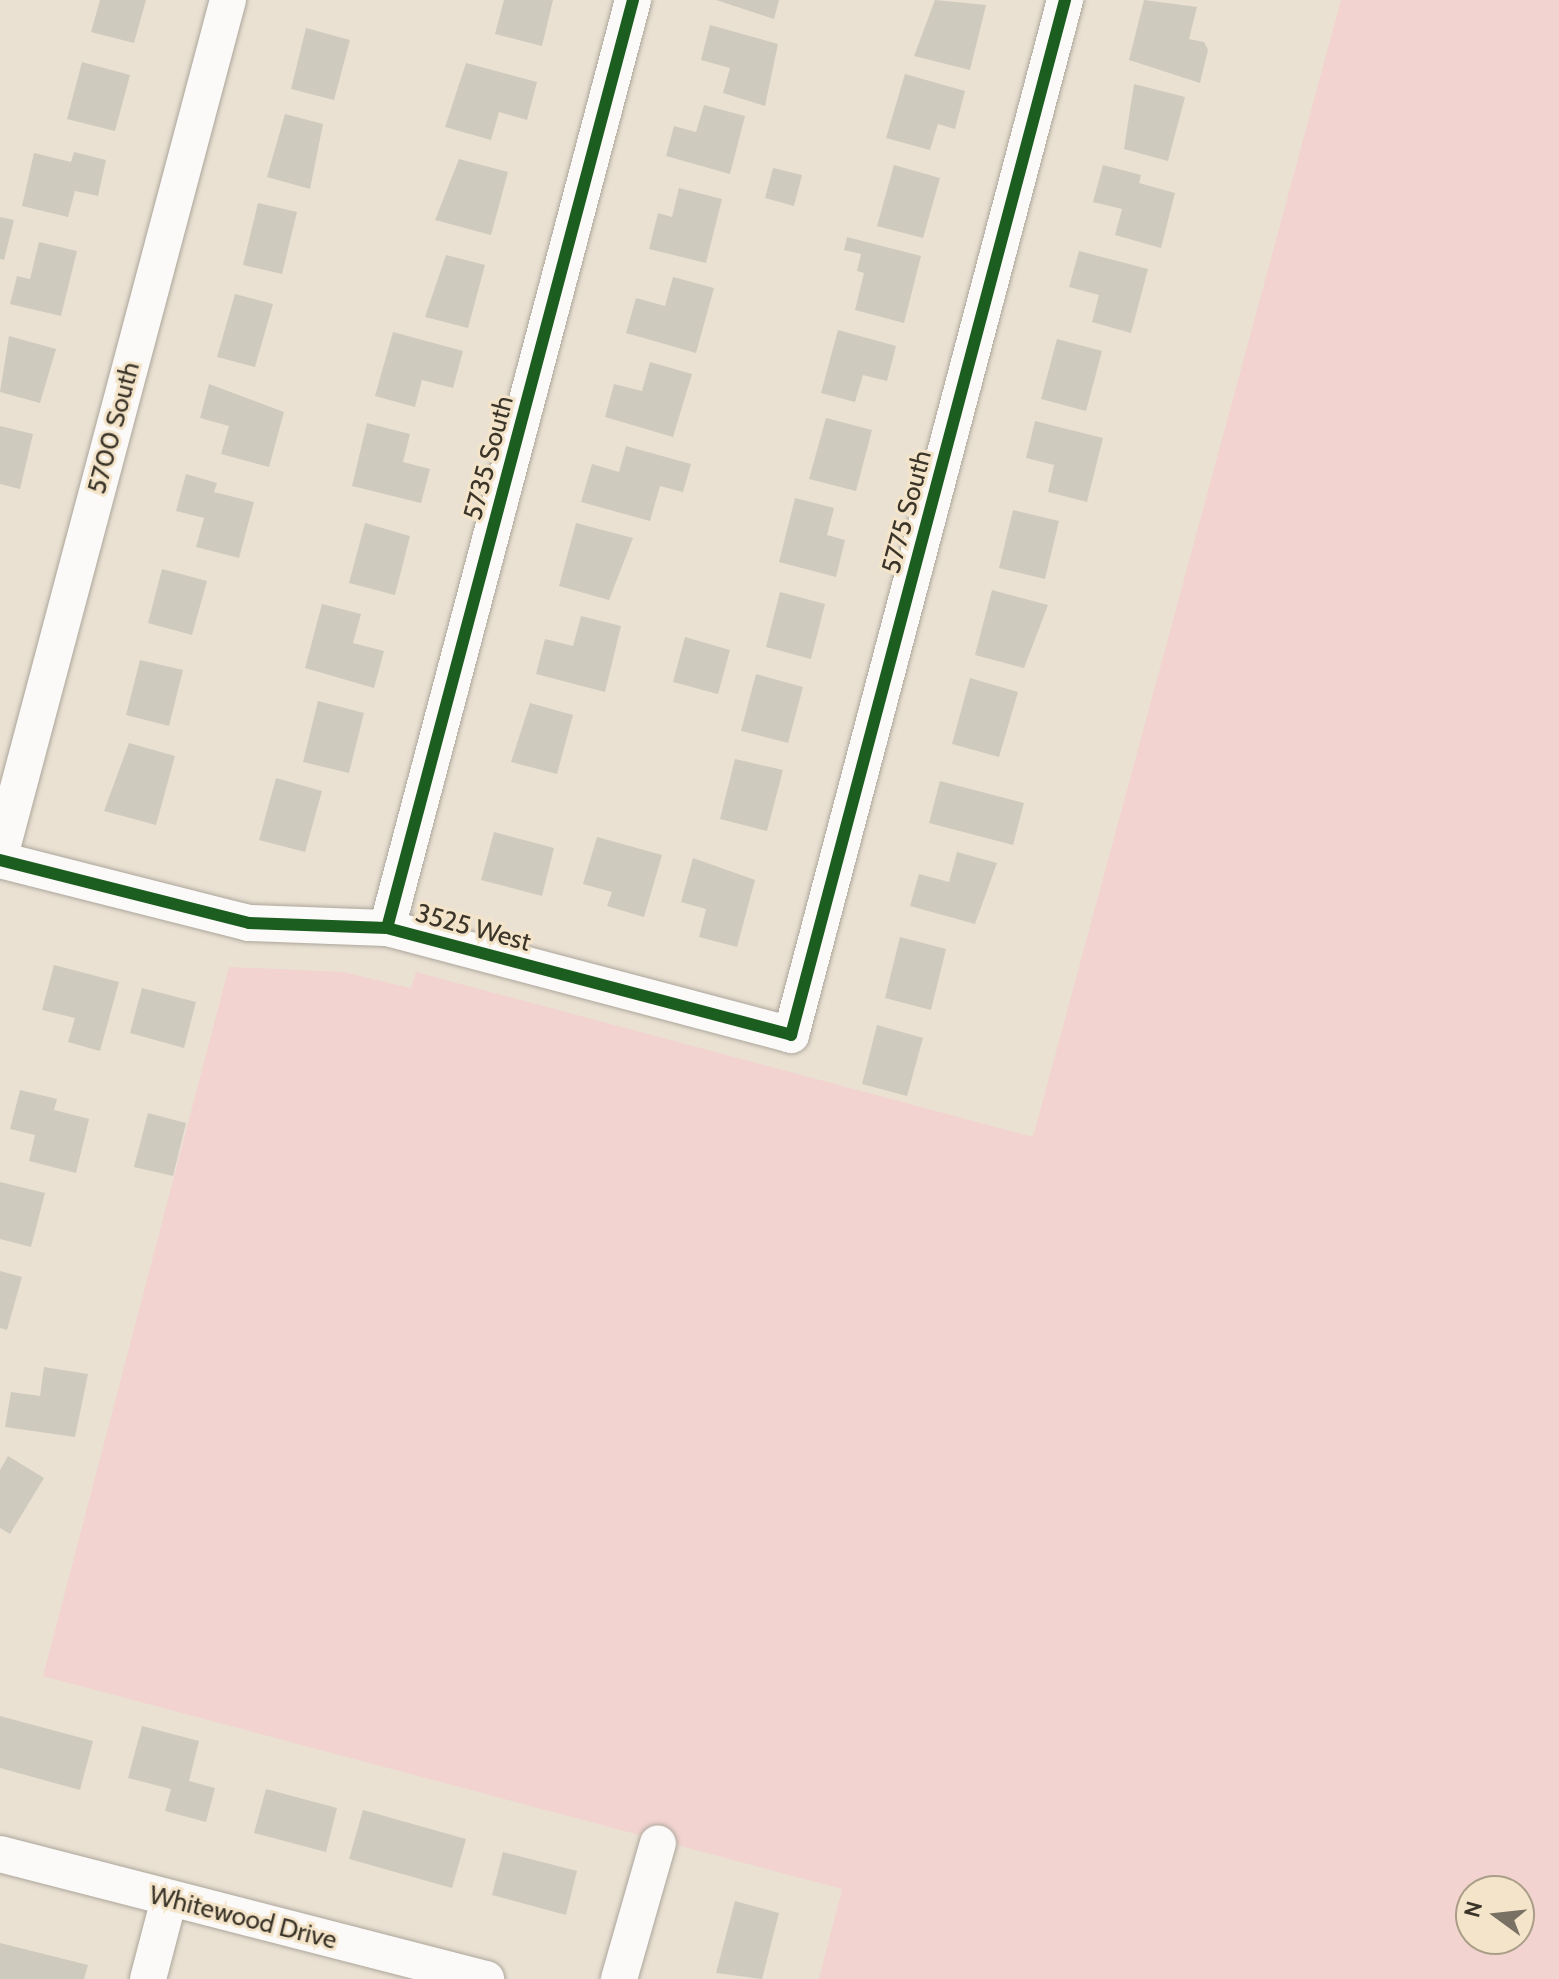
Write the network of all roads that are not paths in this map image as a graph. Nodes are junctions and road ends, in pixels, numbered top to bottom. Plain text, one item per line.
1 (228, 0) edge
2 (633, 0) edge
3 (1065, 0) edge
4 (0, 858) edge
5 (387, 928) junction
6 (791, 1035) joint
7 (658, 1843) dead end
8 (0, 1854) edge
9 (169, 1899) junction
10 (148, 1979) edge
11 (486, 1979) edge
12 (619, 1979) edge

1 - 4 street, 5700 South
2 - 5 street, 5735 South
3 - 6 street, 5775 South
4 - 5 street, 3525 West
5 - 6 street, 3525 West
7 - 12 street
8 - 9 street, Whitewood Drive
9 - 10 street
9 - 11 street, Whitewood Drive

